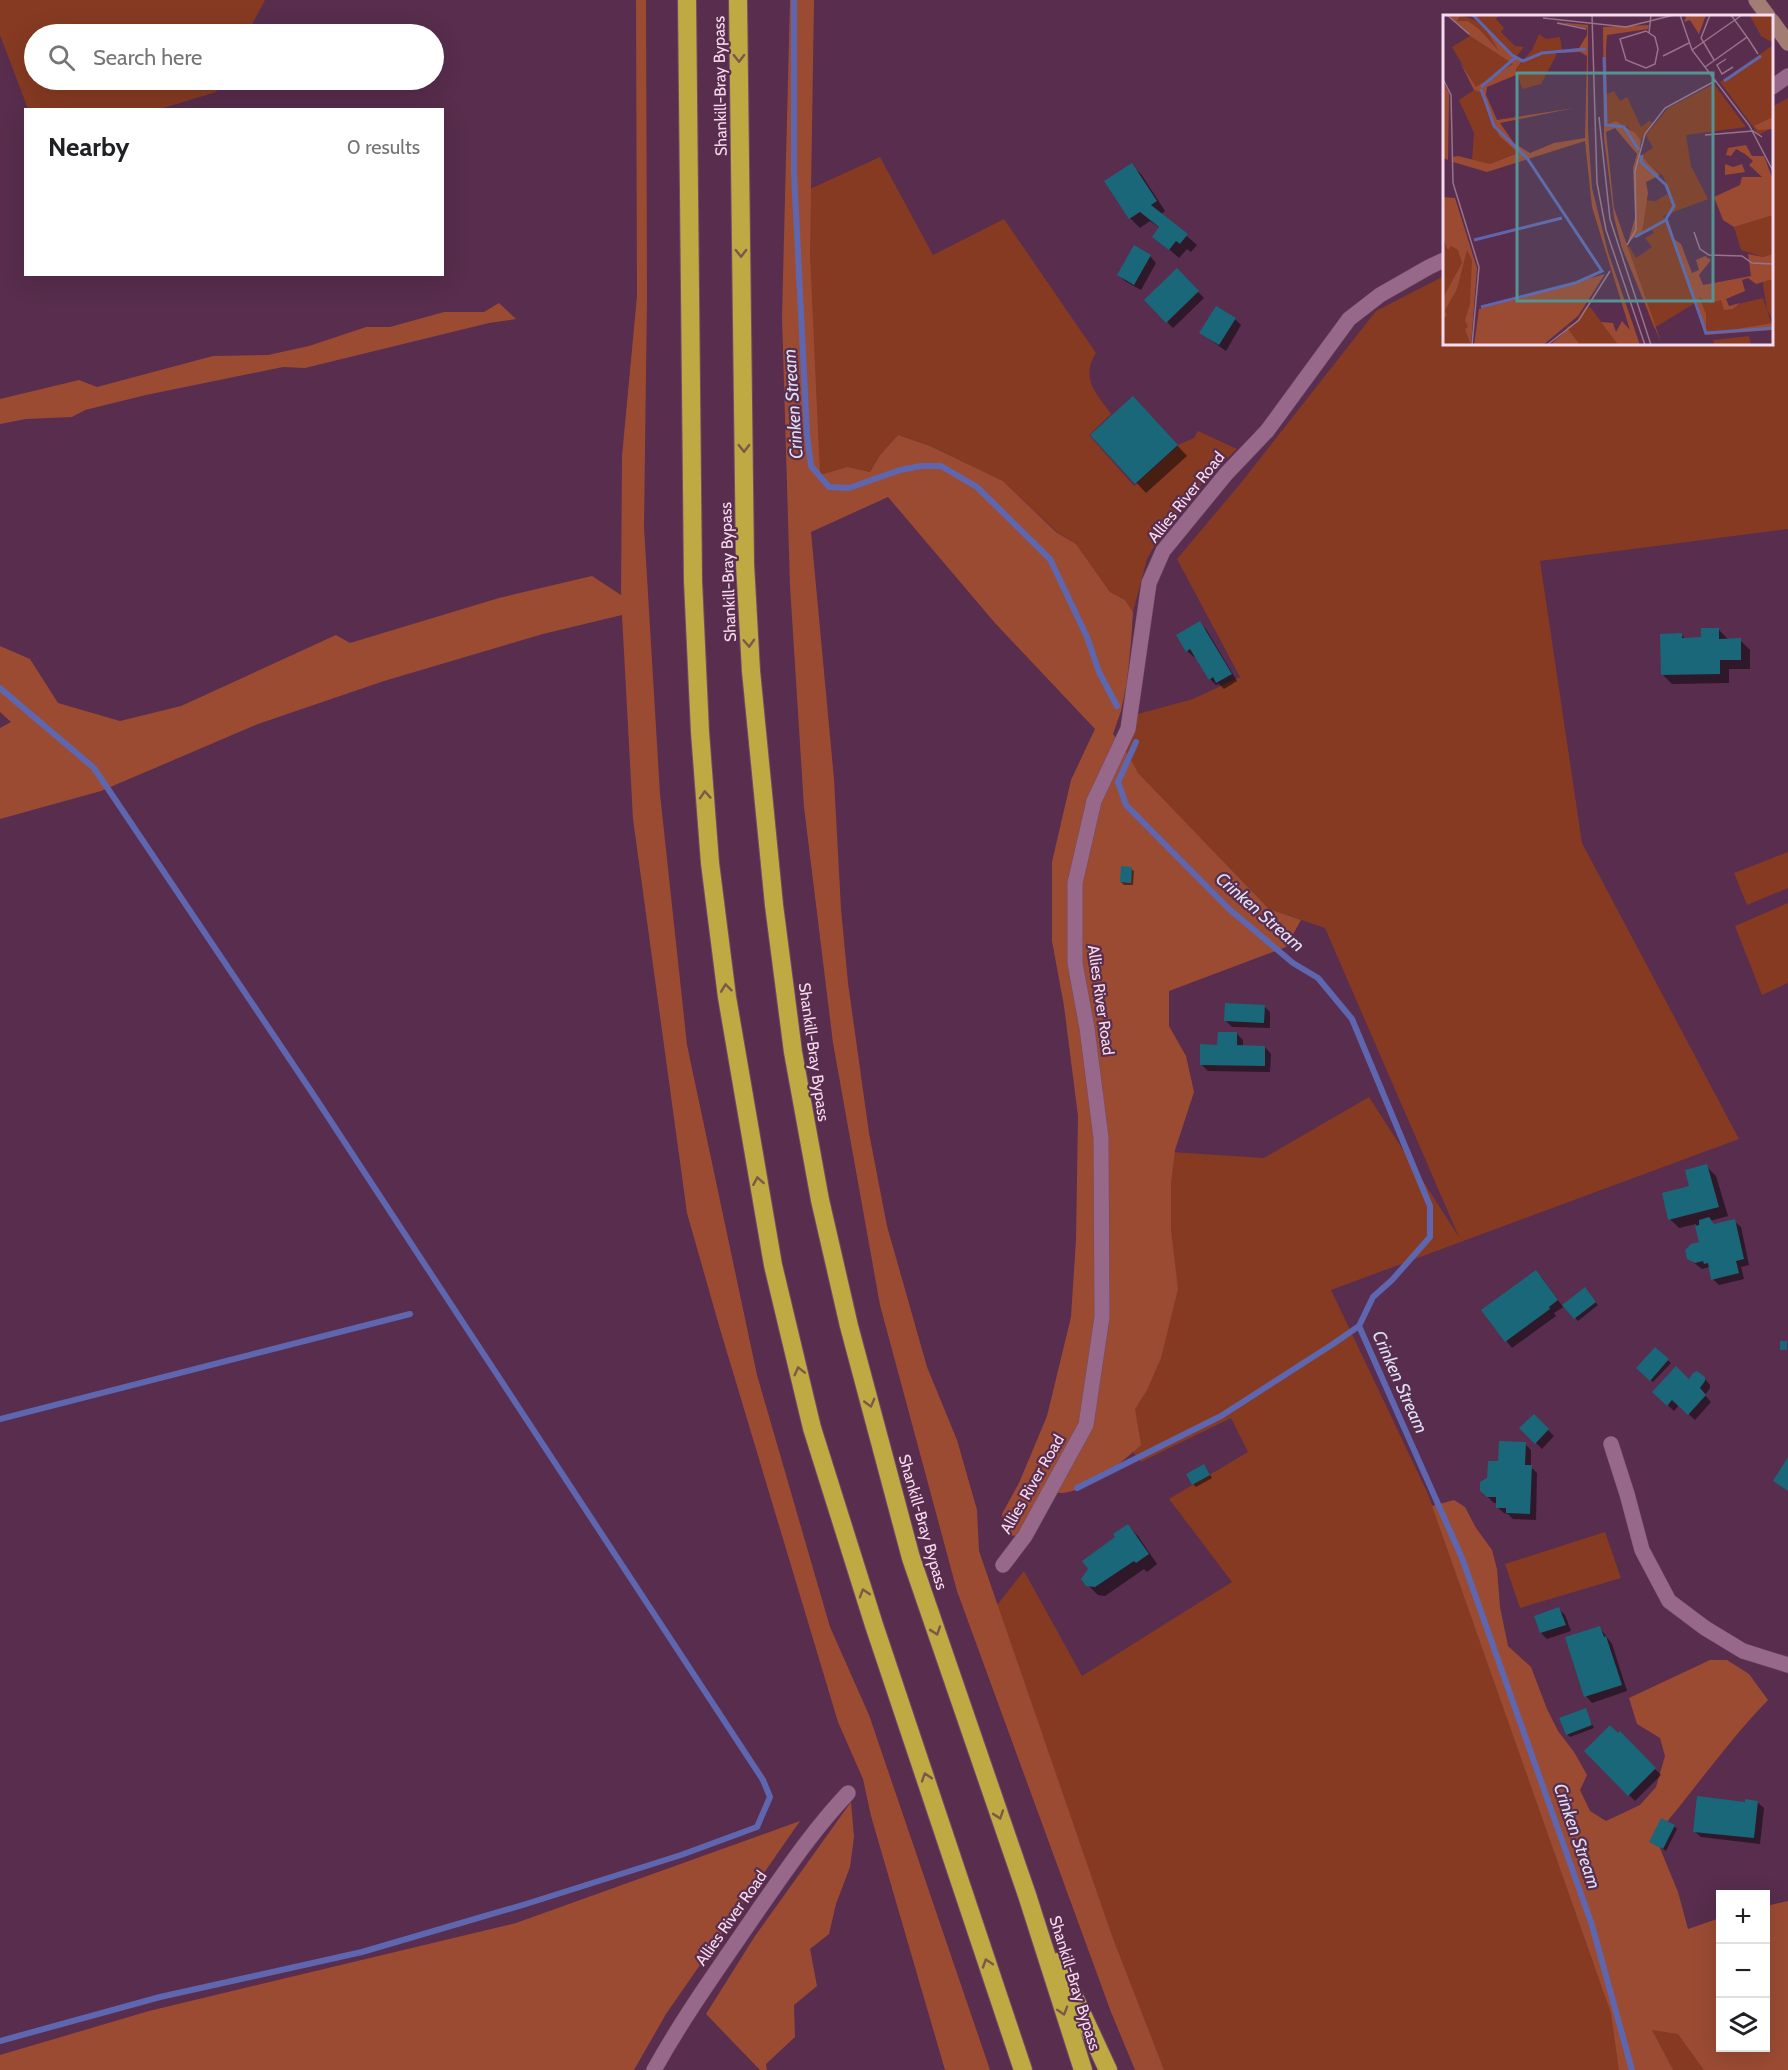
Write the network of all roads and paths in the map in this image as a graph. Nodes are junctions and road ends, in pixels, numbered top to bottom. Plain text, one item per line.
1 (687, 0) edge
2 (738, 0) edge
3 (1756, 0) edge
4 (1767, 15) edge
5 (1773, 22) edge
6 (1788, 43) edge
7 (1788, 76) edge
8 (1773, 86) edge
9 (1443, 261) edge
10 (1611, 1444) dead end
11 (1003, 1565) dead end
12 (1788, 1665) edge
13 (848, 1793) dead end
14 (1027, 1894) junction
15 (1005, 2018) junction
16 (654, 2070) edge
17 (1017, 2070) edge
18 (1023, 2070) edge
19 (1083, 2070) edge
20 (1108, 2070) edge

15 -> 1 highway, Shankill-Bray Bypass
2 -> 14 highway, Shankill-Bray Bypass
3 - 4 main road
5 - 6 main road
7 - 8 street
9 - 11 street, Allies River Road
10 - 12 street
13 - 16 street, Allies River Road
14 -> 19 highway, Shankill-Bray Bypass
14 - 20 highway
15 - 17 highway
15 - 18 highway, Shankill-Bray Bypass

